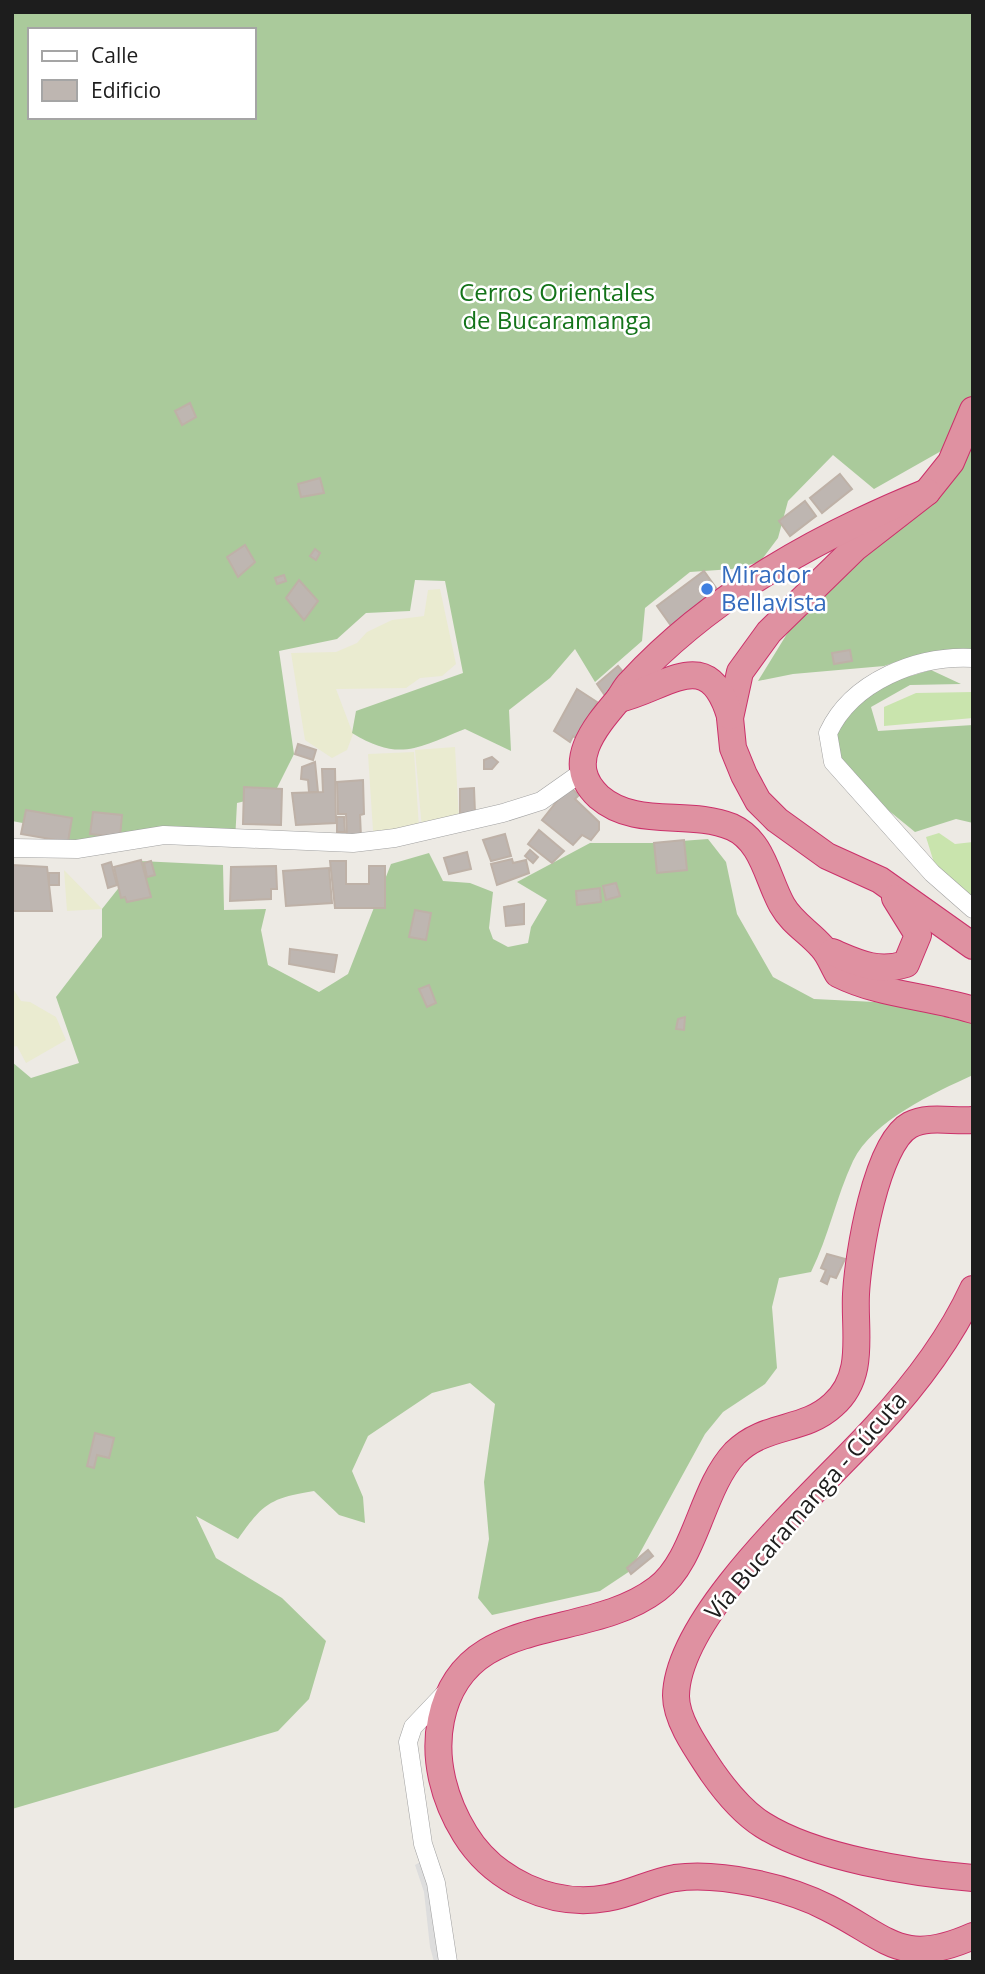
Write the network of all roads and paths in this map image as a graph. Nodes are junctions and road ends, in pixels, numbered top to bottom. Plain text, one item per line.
1 (973, 410) edge
2 (927, 492) junction
3 (973, 658) edge
4 (619, 699) junction
5 (730, 718) junction
6 (585, 770) junction
7 (12, 848) edge
8 (880, 880) junction
9 (973, 909) edge
10 (973, 946) edge
11 (824, 948) junction
12 (973, 1010) edge
13 (973, 1120) edge
14 (973, 1289) edge
15 (457, 1682) junction
16 (973, 1878) edge
17 (973, 1936) edge
18 (447, 1962) edge

1 - 2 highway
2 - 4 highway
2 - 5 highway
3 - 9 street
4 - 5 highway
4 - 6 highway
5 - 8 highway
6 - 7 street
6 - 11 highway
8 - 10 highway
8 - 11 highway
11 - 12 highway
13 - 15 highway, Vía Bucaramanga - Cúcuta
14 - 16 highway, Vía Bucaramanga - Cúcuta
15 - 17 highway, Vía Bucaramanga - Cúcuta
15 - 18 street

